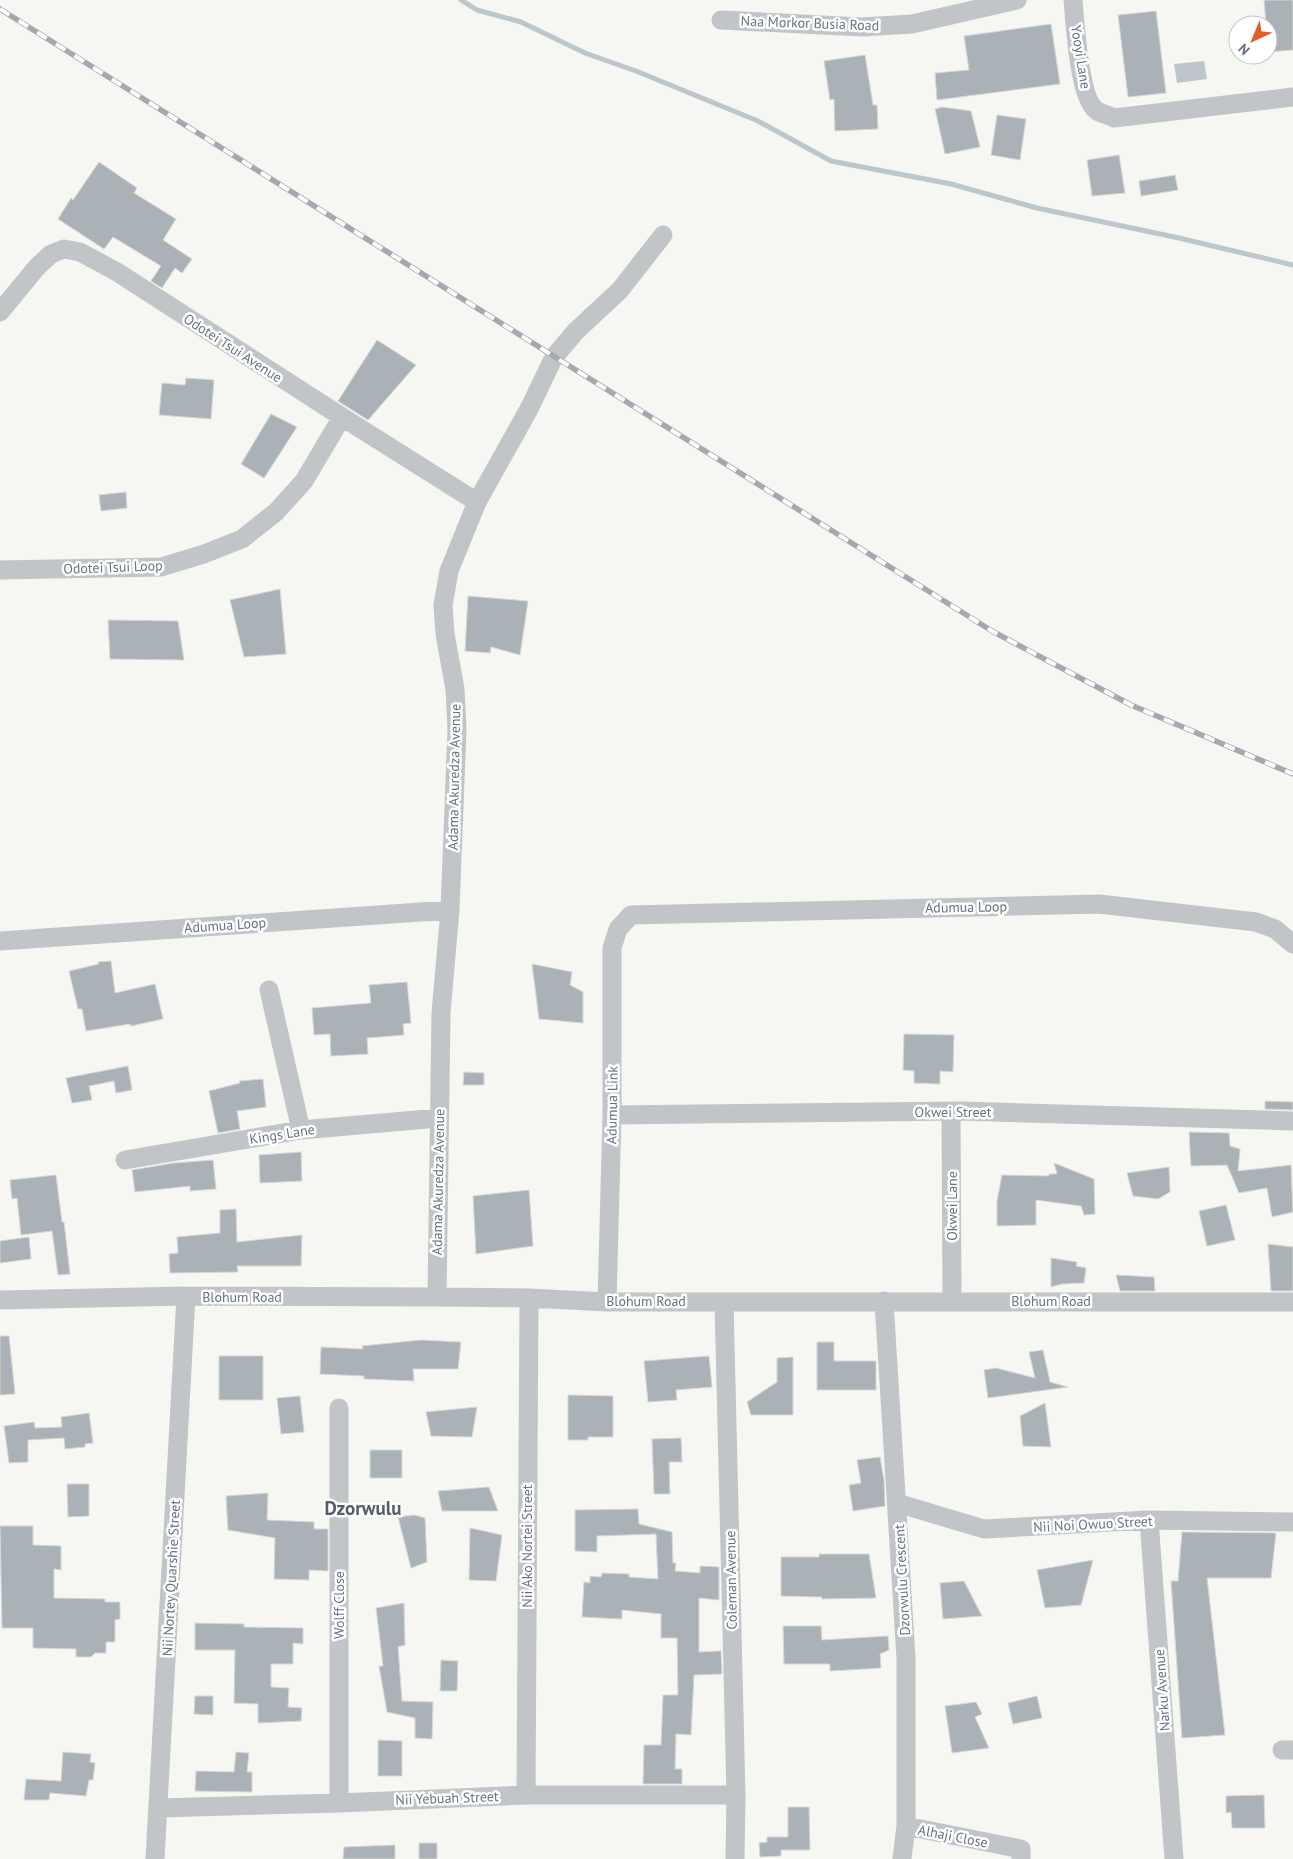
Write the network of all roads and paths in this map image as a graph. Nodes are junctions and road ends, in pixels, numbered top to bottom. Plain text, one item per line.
1 (1017, 0) edge
2 (1073, 0) edge
3 (721, 20) dead end
4 (1293, 97) edge
5 (663, 235) dead end
6 (0, 312) edge
7 (342, 417) junction
8 (477, 502) junction
9 (0, 570) edge
10 (450, 910) junction
11 (631, 915) joint
12 (0, 941) edge
13 (1293, 944) edge
14 (269, 990) dead end
15 (951, 1112) junction
16 (612, 1115) junction
17 (439, 1118) junction
18 (1293, 1121) edge
19 (301, 1130) junction
20 (125, 1160) dead end
21 (186, 1296) junction
22 (437, 1297) junction
23 (529, 1298) junction
24 (0, 1300) edge
25 (884, 1301) junction
26 (952, 1301) junction
27 (608, 1302) junction
28 (724, 1302) junction
29 (1293, 1302) edge
30 (339, 1408) dead end
31 (897, 1503) junction
32 (1150, 1520) junction
33 (1293, 1522) edge
34 (526, 1795) junction
35 (736, 1795) junction
36 (339, 1803) junction
37 (159, 1808) junction
38 (906, 1826) junction
39 (155, 1859) edge
40 (735, 1859) edge
41 (902, 1859) edge
42 (1021, 1859) edge
43 (1174, 1859) edge

1 - 3 street, Naa Morkor Busia Road
2 - 4 street, Yooyi Lane
5 - 8 street, Adama Akuredza Avenue
6 - 7 street, Odotei Tsui Avenue
7 - 8 street, Odotei Tsui Avenue
7 - 9 street, Odotei Tsui Loop
8 - 10 street, Adama Akuredza Avenue
10 - 12 street, Adumua Loop
10 - 17 street, Adama Akuredza Avenue
11 - 13 street, Adumua Loop
11 - 16 street, Adumua Link
14 - 19 street
15 - 16 street, Okwei Street
15 - 18 street, Okwei Street
15 - 26 street, Okwei Lane
16 - 27 street, Adumua Link
17 - 19 street, Kings Lane
17 - 22 street, Adama Akuredza Avenue
19 - 20 street, Kings Lane
21 - 22 street, Blohum Road
21 - 24 street, Blohum Road
21 - 37 street, Nii Nortey Quarshie Street
22 - 23 street, Blohum Road
23 - 27 street, Blohum Road
23 - 34 street, Nii Ako Nortei Street
25 - 26 street, Blohum Road
25 - 28 street, Blohum Road
25 - 31 street, Dzorwulu Crescent
26 - 29 street, Blohum Road
27 - 28 street, Blohum Road
28 - 35 street, Coleman Avenue
30 - 36 street, Wolff Close
31 - 32 street, Nii Noi Owuo Street
31 - 38 street, Dzorwulu Crescent
32 - 33 street, Nii Noi Owuo Street
32 - 43 street, Narku Avenue
34 - 35 street, Nii Yebuah Street
34 - 36 street, Nii Yebuah Street
35 - 40 street, Coleman Avenue
36 - 37 street, Nii Yebuah Street
37 - 39 street, Nii Nortey Quarshie Street
38 - 41 street, Dzorwulu Crescent
38 - 42 street, Alhaji Close

